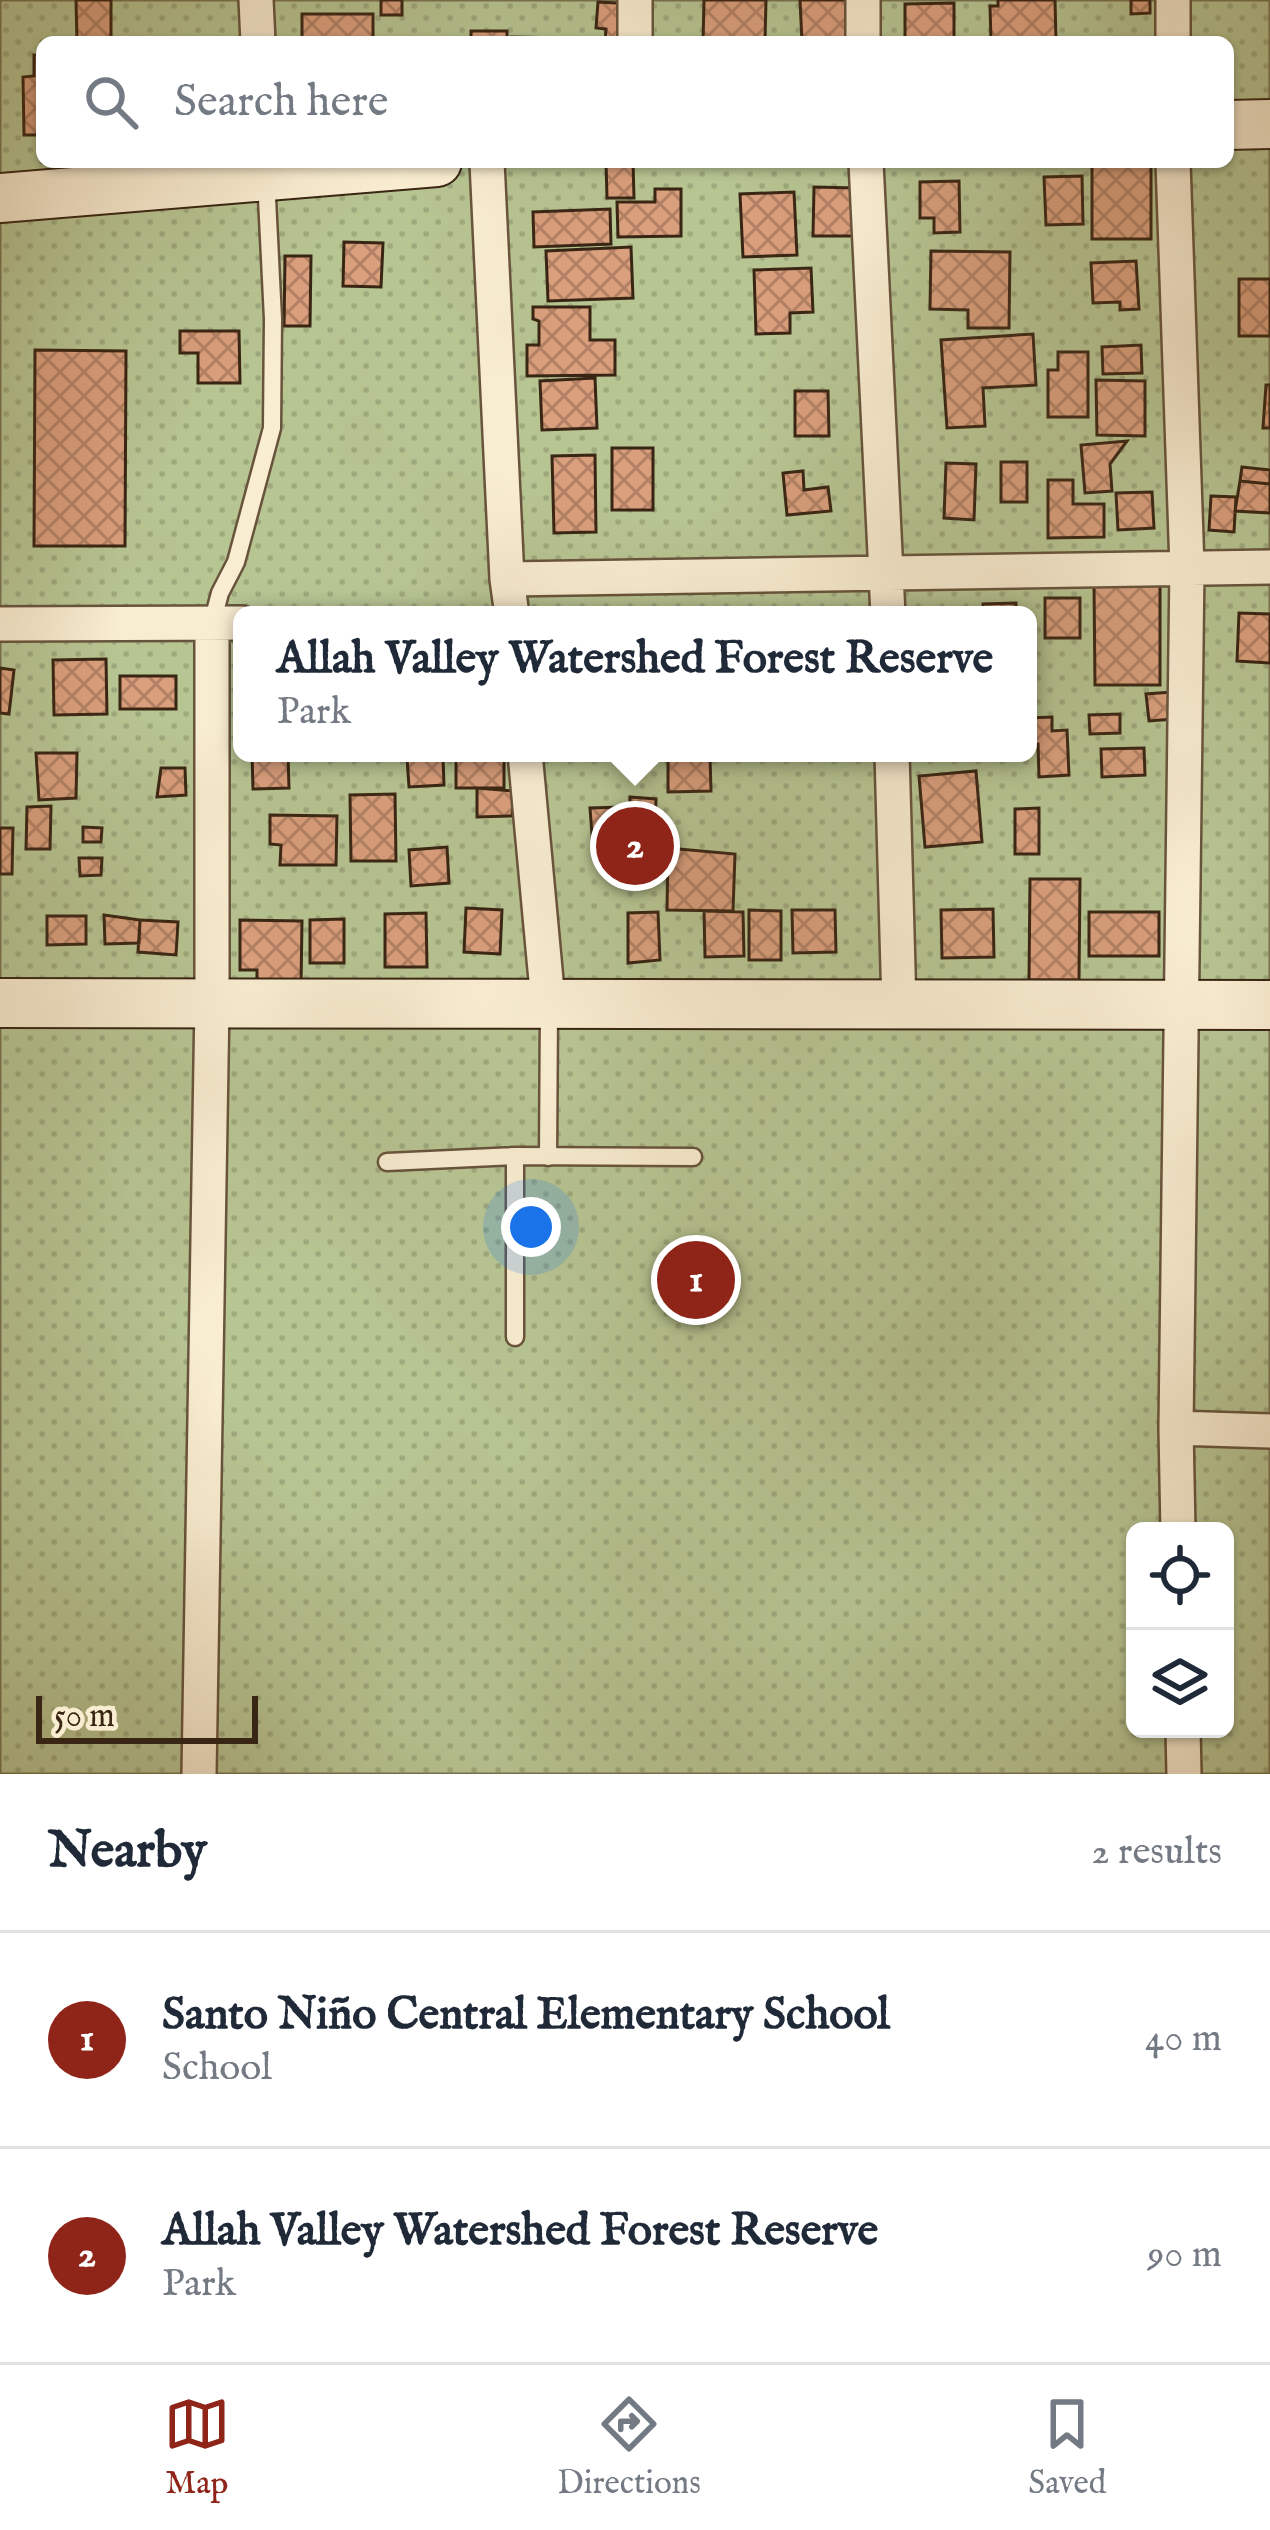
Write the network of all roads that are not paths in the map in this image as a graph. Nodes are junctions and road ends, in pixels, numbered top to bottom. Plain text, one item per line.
1 (256, 0) edge
2 (635, 0) edge
3 (863, 0) edge
4 (1173, 0) edge
5 (258, 36) edge
6 (635, 36) edge
7 (863, 36) edge
8 (1173, 36) edge
9 (1270, 124) edge
10 (1234, 125) edge
11 (265, 168) edge
12 (487, 168) edge
13 (866, 168) edge
14 (1173, 168) edge
15 (0, 198) edge
16 (1187, 567) junction
17 (1270, 567) edge
18 (886, 573) junction
19 (507, 579) junction
20 (511, 606) edge
21 (888, 606) edge
22 (227, 623) edge
23 (0, 624) edge
24 (526, 762) edge
25 (892, 762) edge
26 (548, 1002) junction
27 (0, 1003) edge
28 (212, 1003) junction
29 (1270, 1005) edge
30 (899, 1006) junction
31 (1184, 1006) junction
32 (515, 1156) junction
33 (548, 1157) junction
34 (693, 1157) dead end
35 (387, 1162) dead end
36 (515, 1337) dead end
37 (1175, 1428) junction
38 (1270, 1431) edge
39 (1178, 1522) edge
40 (1183, 1738) edge
41 (199, 1774) edge
42 (1184, 1774) edge

1 - 5 street
2 - 6 street
3 - 7 street
4 - 8 street
9 - 10 main road
11 - 15 main road
11 - 22 lane
12 - 19 street
13 - 18 street
14 - 16 street
16 - 17 street
16 - 18 street
16 - 31 street
18 - 19 street
18 - 21 street
19 - 20 street
22 - 23 street
22 - 28 street
24 - 26 street
25 - 30 street
26 - 28 main road
26 - 30 main road
26 - 33 lane
27 - 28 main road
28 - 41 street
29 - 31 main road
30 - 31 main road
31 - 37 street
32 - 33 lane
32 - 35 lane
32 - 36 lane
33 - 34 lane
37 - 38 street
37 - 39 street
40 - 42 street

